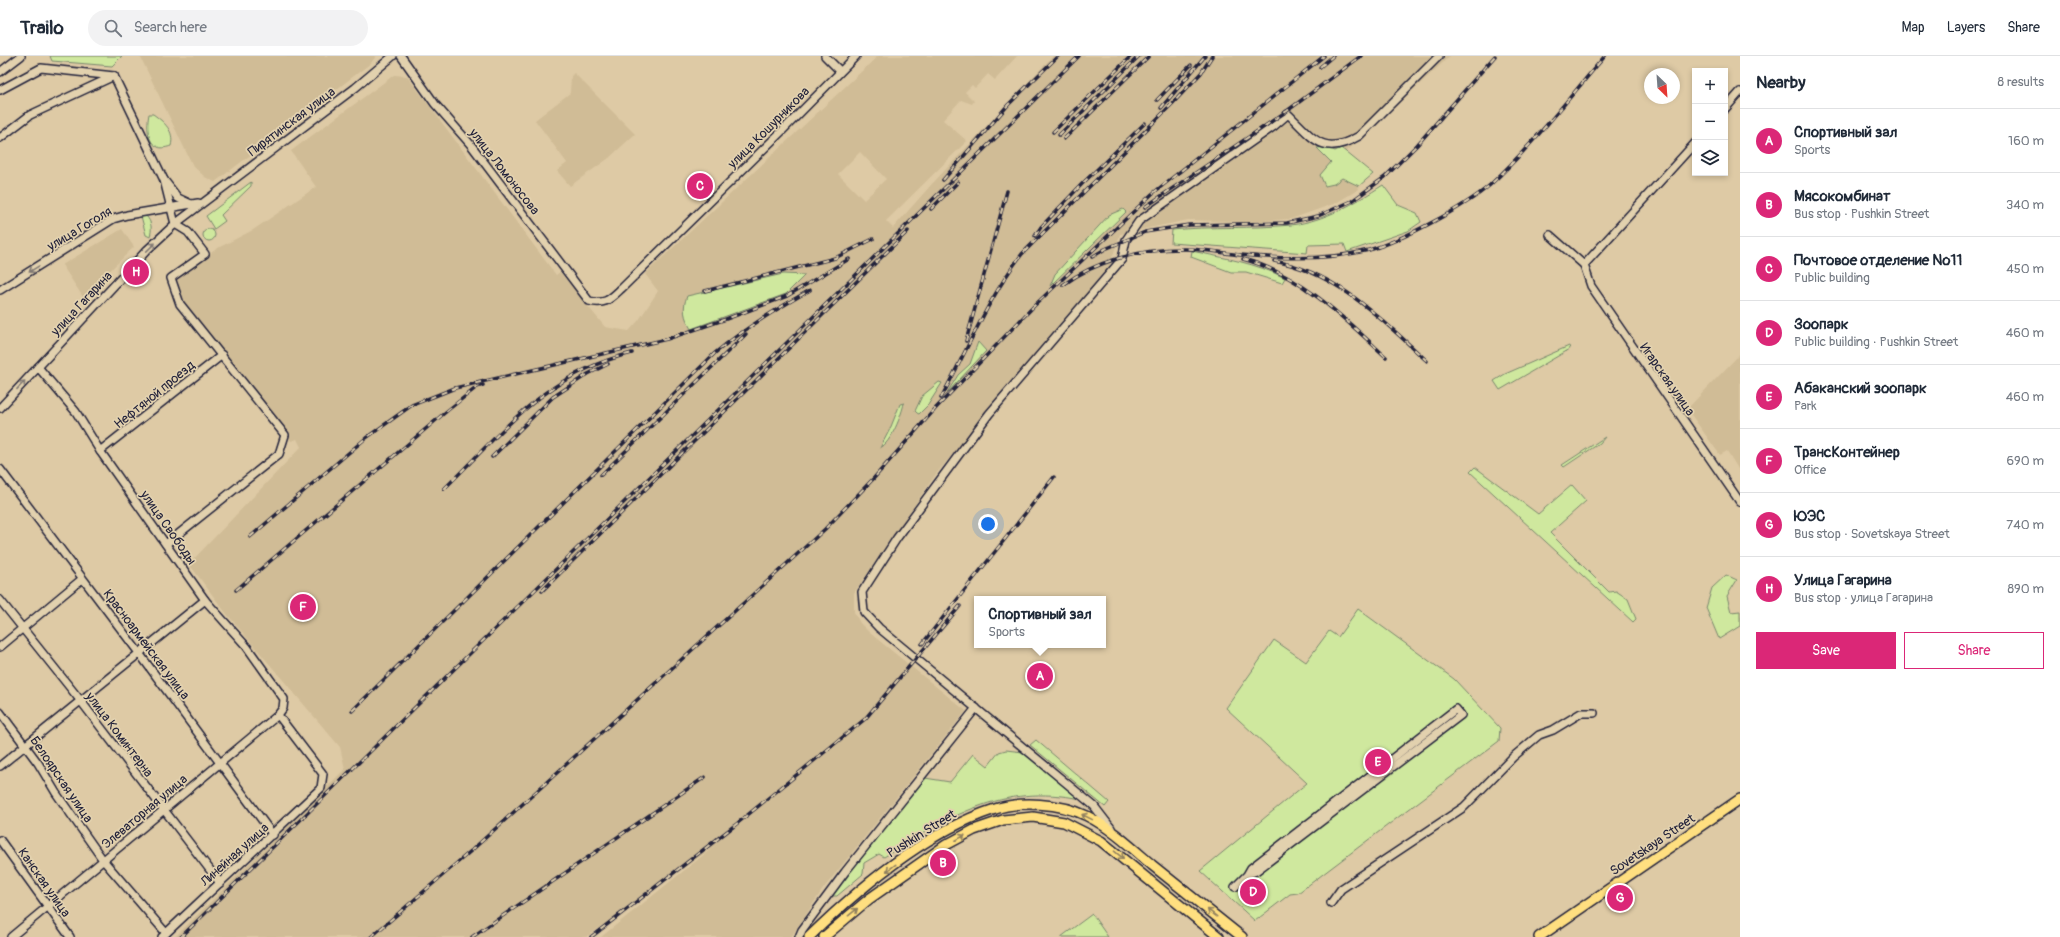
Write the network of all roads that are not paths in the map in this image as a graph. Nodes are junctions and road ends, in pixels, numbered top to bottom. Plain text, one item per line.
1 (21, 56) edge
2 (393, 56) edge
3 (401, 56) edge
4 (825, 56) edge
5 (856, 56) edge
6 (1439, 56) edge
7 (840, 71) junction
8 (0, 72) edge
9 (114, 76) junction
10 (0, 90) edge
11 (1740, 92) edge
12 (1728, 106) edge
13 (0, 138) edge
14 (1692, 146) edge
15 (164, 180) junction
16 (201, 202) junction
17 (193, 205) junction
18 (170, 208) junction
19 (175, 224) junction
20 (1550, 234) dead end
21 (1584, 265) junction
22 (0, 290) edge
23 (589, 301) joint
24 (222, 355) junction
25 (38, 367) junction
26 (0, 408) edge
27 (100, 452) junction
28 (0, 470) edge
29 (1740, 502) edge
30 (166, 544) junction
31 (82, 578) junction
32 (0, 600) edge
33 (204, 600) junction
34 (22, 628) junction
35 (0, 647) edge
36 (139, 653) junction
37 (284, 699) joint
38 (80, 700) junction
39 (976, 708) junction
40 (0, 712) edge
41 (1594, 713) dead end
42 (278, 715) junction
43 (25, 746) junction
44 (220, 763) junction
45 (0, 766) edge
46 (1740, 800) edge
47 (164, 810) junction
48 (1114, 834) junction
49 (273, 835) junction
50 (0, 840) edge
51 (103, 860) junction
52 (1247, 875) junction
53 (220, 883) junction
54 (1235, 887) dead end
55 (1331, 903) dead end
56 (48, 906) junction
57 (164, 935) edge
58 (11, 937) edge
59 (70, 937) edge
60 (799, 937) edge
61 (809, 937) edge
62 (824, 937) edge
63 (1219, 937) edge
64 (1242, 937) edge
65 (1539, 937) edge

1 - 8 street
2 - 16 street, Пирятинская улица
3 - 23 street, улица Ломоносова
4 - 7 street
5 - 7 street, улица Кошурникова
6 - 39 street
7 - 23 street, улица Кошурникова
9 - 10 street
9 - 13 street
9 - 15 street
11 - 12 street
14 - 21 street
15 - 17 street
15 - 18 street
16 - 17 street, улица Гоголя
16 - 19 street, улица Гагарина
17 - 18 street, улица Гоголя
18 - 19 street
18 -> 22 street, улица Гоголя
19 - 24 street
25 -> 19 street, улица Гагарина
20 - 21 street, Игарская улица
21 - 29 street, Игарская улица
24 - 27 street, Нефтяной проезд
24 - 30 street
26 -> 25 street, улица Гагарина
25 - 27 street, улица Свободы
27 - 30 street, улица Свободы
28 - 31 street, Красноармейская улица
30 - 33 street, улица Свободы
31 - 34 street
31 - 36 street, Красноармейская улица
32 - 34 street, улица Коминтерна
33 - 36 street
33 - 37 street, улица Свободы
34 - 35 street
34 - 38 street, улица Коминтерна
36 - 38 street
36 - 44 street, Красноармейская улица
37 - 42 street, Элеваторная улица
38 - 43 street
38 - 47 street, улица Коминтерна
39 - 48 street
39 - 60 street
40 - 43 street, Белоярская улица
41 - 55 street
42 - 44 street, Элеваторная улица
42 - 49 street, Линейная улица
43 - 45 street
43 - 51 street, Белоярская улица
44 - 47 street, Элеваторная улица
44 - 49 street, Красноармейская улица
46 - 65 main road, Sovetskaya Street
47 - 51 street, Элеваторная улица
47 - 53 street, улица Коминтерна
48 -> 61 main road, Pushkin Street
64 -> 48 main road, Pushkin Street
49 - 53 street, Линейная улица
50 - 56 street, Канская улица
51 - 56 street, Элеваторная улица
51 - 57 street, Белоярская улица
52 - 52 street
52 - 54 street
53 - 57 street, Линейная улица
56 - 58 street, Элеваторная улица
56 - 59 street, Канская улица
62 -> 63 main road, Pushkin Street

